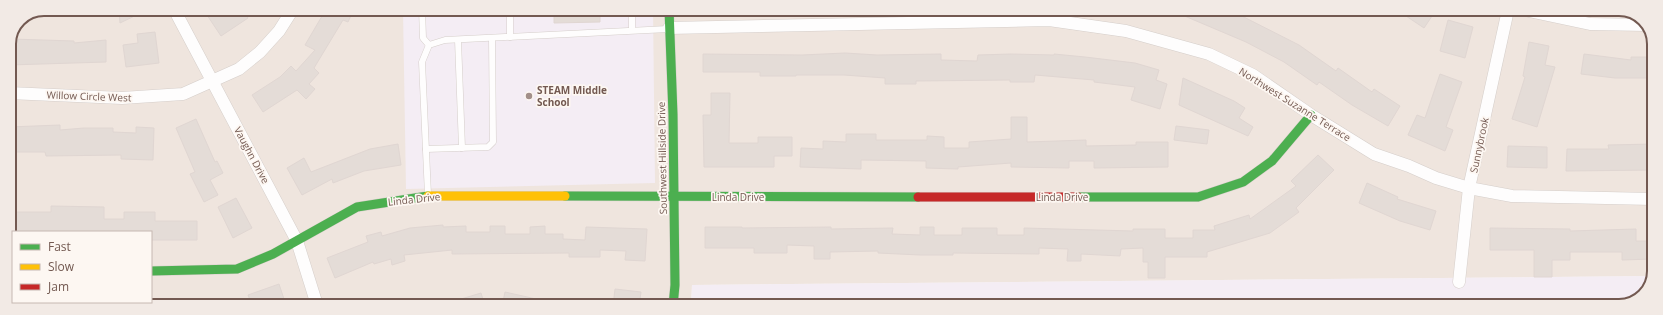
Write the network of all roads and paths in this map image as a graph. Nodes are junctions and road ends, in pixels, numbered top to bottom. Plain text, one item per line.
1 (178, 16) edge
2 (289, 16) edge
3 (422, 16) edge
4 (510, 16) edge
5 (632, 16) edge
6 (669, 16) edge
7 (1507, 16) edge
8 (1553, 16) edge
9 (1640, 26) edge
10 (669, 28) junction
11 (632, 30) junction
12 (510, 37) junction
13 (492, 38) junction
14 (458, 40) junction
15 (429, 45) junction
16 (214, 81) junction
17 (16, 93) edge
18 (1311, 115) junction
19 (462, 148) junction
20 (426, 149) junction
21 (1469, 188) junction
22 (428, 196) junction
23 (673, 197) junction
24 (1647, 199) edge
25 (297, 241) junction
26 (152, 271) edge
27 (1459, 282) dead end
28 (315, 299) edge
29 (674, 299) edge

1 - 16 street, Vaughn Drive
2 - 16 street, Willow Circle West
3 - 15 lane
4 - 12 lane
5 - 11 lane
6 - 10 street, Southwest Hillside Drive
7 - 21 street, Sunnybrook
8 - 9 street
10 - 11 lane
10 - 18 street, Northwest Suzanne Terrace
10 - 23 street, Southwest Hillside Drive
11 - 12 lane
12 - 13 lane
13 - 14 lane
13 - 19 lane
14 - 15 lane
14 - 19 lane
15 - 20 lane
16 - 17 street, Willow Circle West
16 - 25 street, Vaughn Drive
18 - 21 street, Northwest Suzanne Terrace
18 - 23 street, Linda Drive
19 - 20 lane
20 - 22 lane
21 - 24 street, Northwest Suzanne Terrace
21 - 27 street, Sunnybrook
22 - 23 street, Linda Drive
22 - 25 street, Linda Drive
23 - 29 street, Southwest Hillside Drive
25 - 26 street, Linda Drive
25 - 28 street, Vaughn Drive

